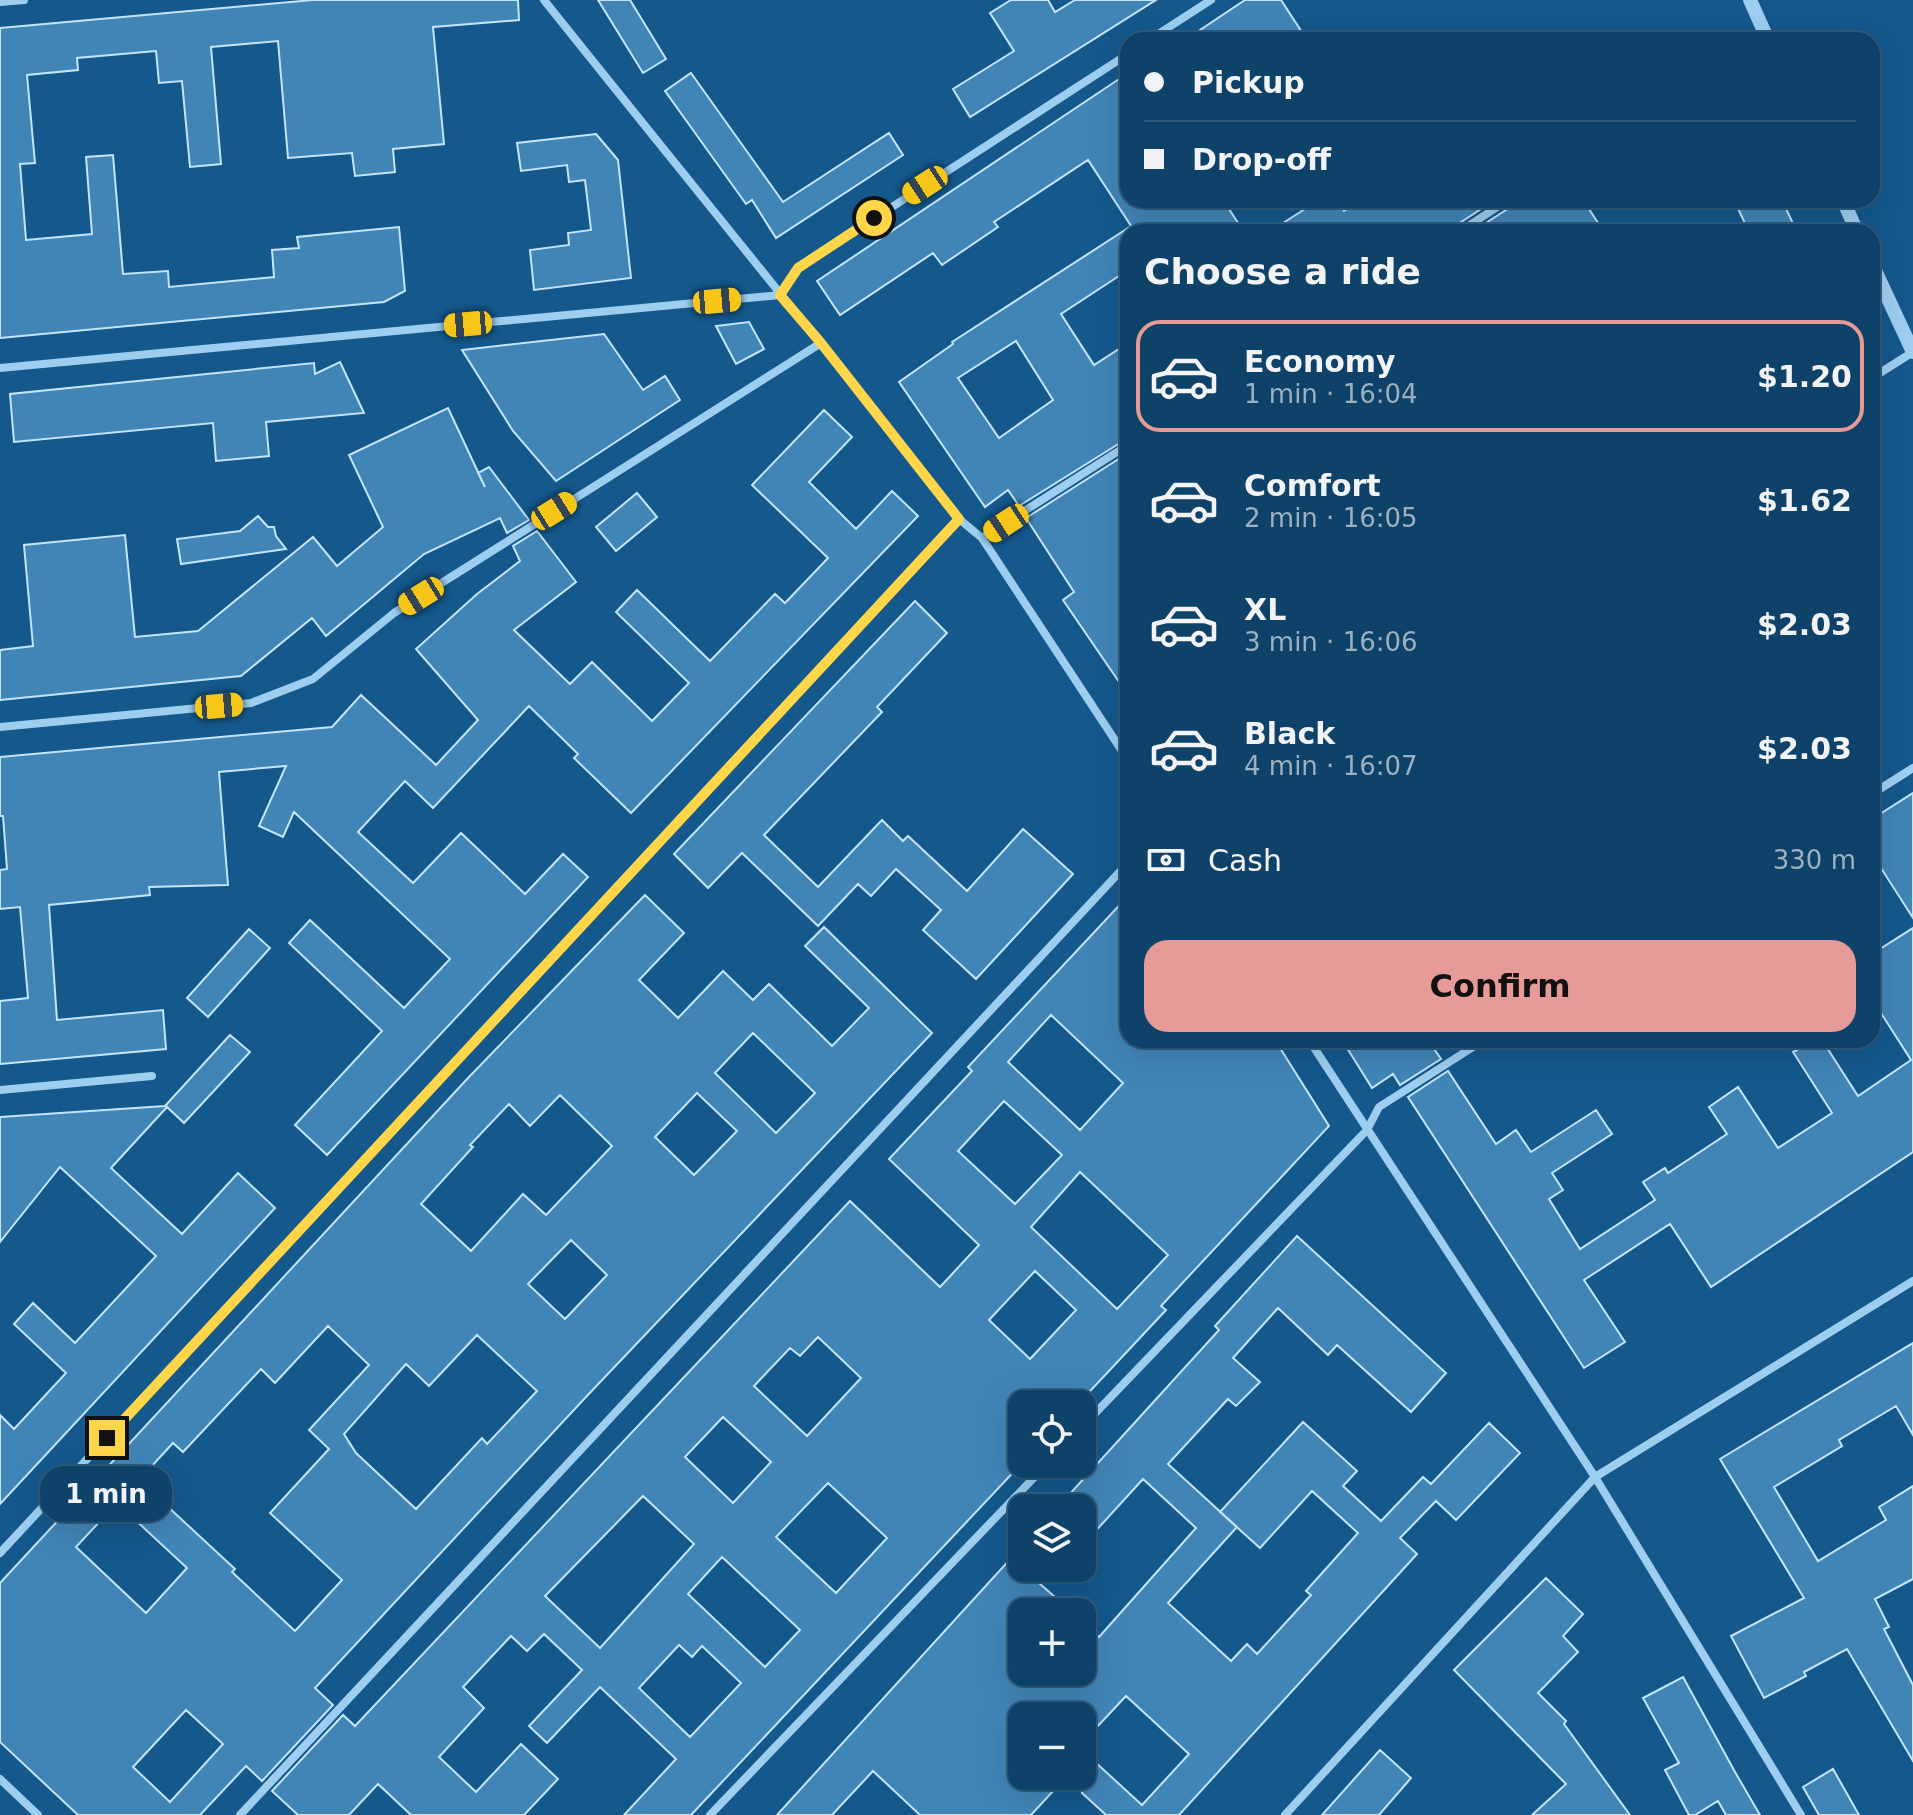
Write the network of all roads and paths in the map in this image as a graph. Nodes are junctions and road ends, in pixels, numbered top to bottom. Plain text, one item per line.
1 (24, 0) edge
2 (544, 0) edge
3 (1211, 0) edge
4 (1750, 0) edge
5 (0, 2) edge
6 (1161, 32) edge
7 (1762, 32) edge
8 (1120, 59) edge
9 (1496, 208) edge
10 (1471, 224) edge
11 (1880, 281) edge
12 (780, 295) junction
13 (821, 343) junction
14 (1913, 352) edge
15 (0, 368) edge
16 (1880, 373) edge
17 (1120, 450) edge
18 (959, 519) junction
19 (982, 538) junction
20 (0, 727) edge
21 (1120, 748) edge
22 (1913, 768) edge
23 (1880, 789) edge
24 (1120, 872) edge
25 (1314, 1048) edge
26 (1471, 1048) edge
27 (152, 1076) dead end
28 (0, 1090) edge
29 (1367, 1130) junction
30 (1913, 1281) edge
31 (1096, 1412) edge
32 (1595, 1477) junction
33 (1034, 1478) edge
34 (0, 1553) edge
35 (0, 1779) edge
36 (38, 1815) edge
37 (240, 1815) edge
38 (710, 1815) edge
39 (1285, 1815) edge
40 (1801, 1815) edge

1 - 5 street
2 - 12 street
3 - 6 street
4 - 7 street
8 - 12 street
9 - 10 street
11 - 14 street
12 - 13 street
12 - 15 street
13 - 18 street
13 - 20 street
14 - 16 street
17 - 19 street
18 - 19 street
18 - 34 street
19 - 21 street
22 - 23 street
24 - 37 street
25 - 29 street
26 - 29 street
27 - 28 street
29 - 31 street
29 - 32 street
30 - 32 street
32 - 39 street
32 - 40 street
33 - 38 street
35 - 36 street

